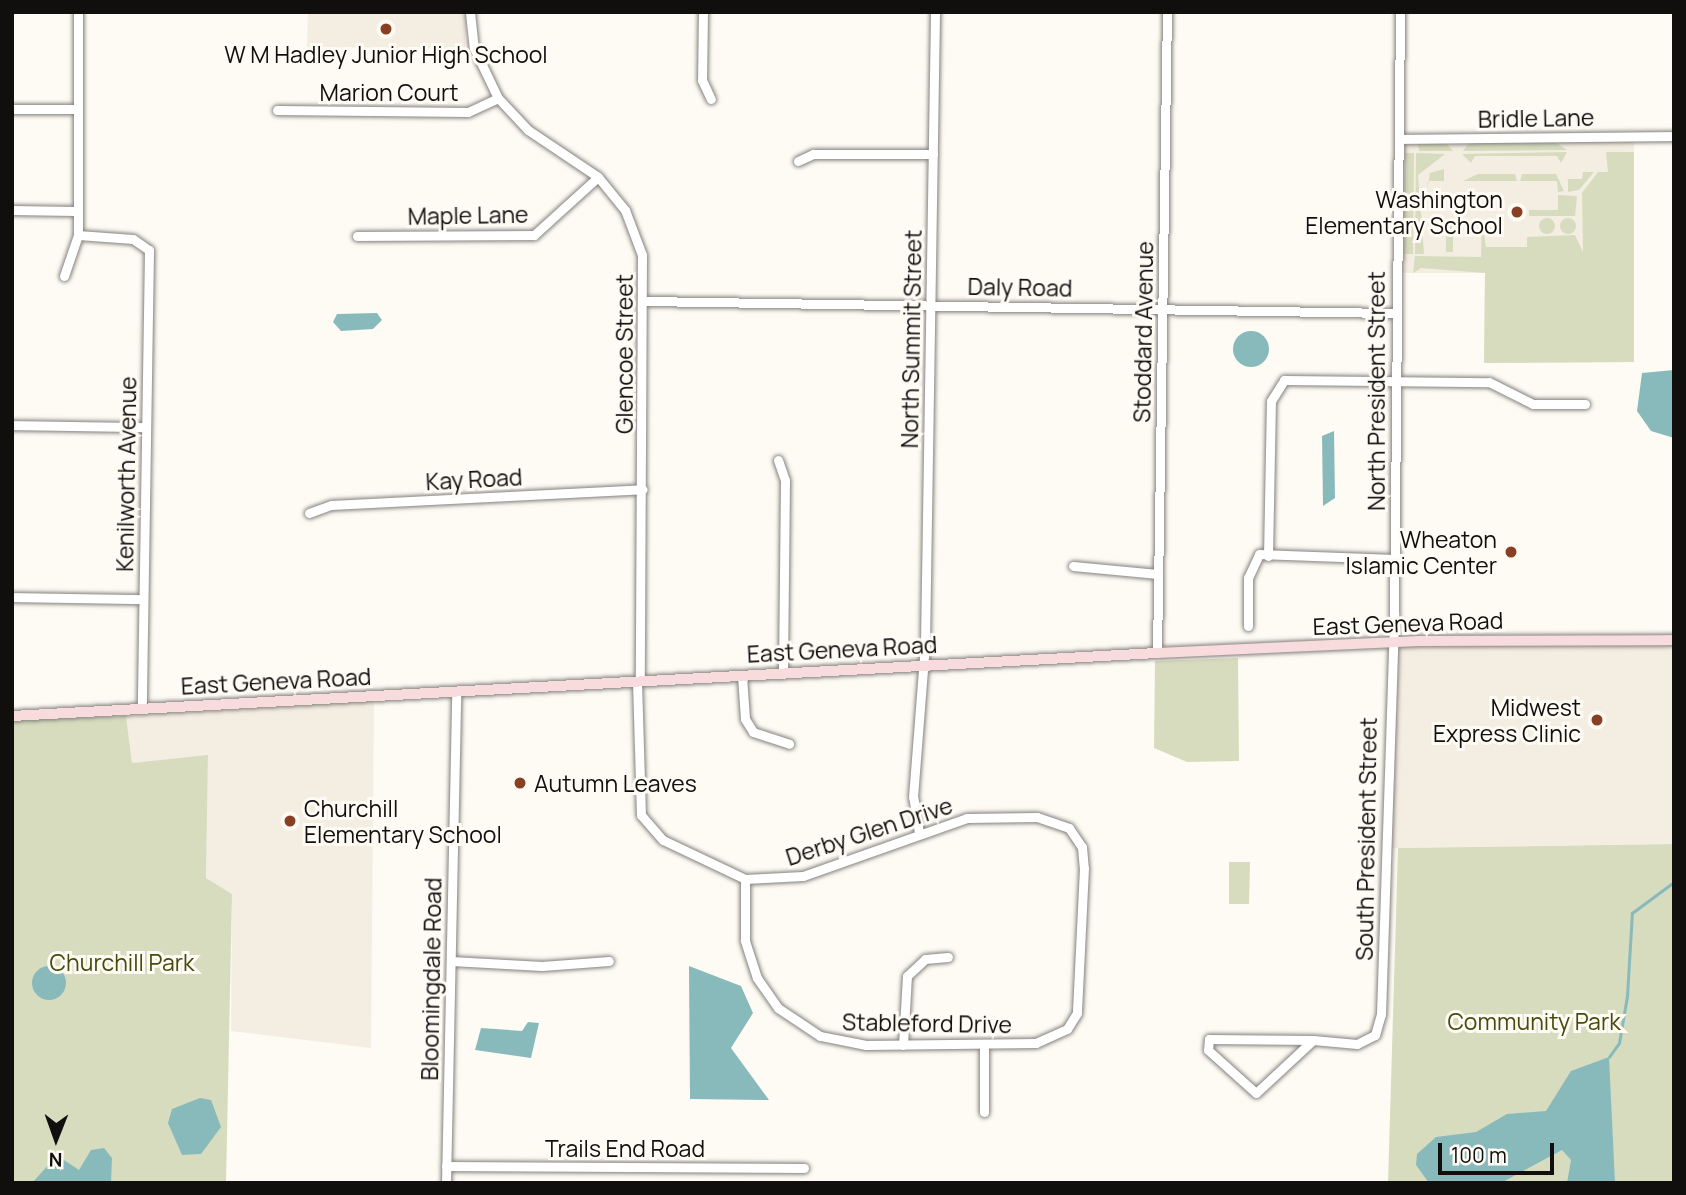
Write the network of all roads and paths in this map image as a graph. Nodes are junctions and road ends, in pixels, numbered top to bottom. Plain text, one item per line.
1 (78, 12) edge
2 (470, 12) edge
3 (703, 12) edge
4 (935, 12) edge
5 (1167, 12) edge
6 (1400, 12) edge
7 (498, 98) junction
8 (711, 99) dead end
9 (12, 109) edge
10 (76, 109) junction
11 (277, 110) dead end
12 (1674, 136) edge
13 (1399, 139) junction
14 (933, 154) junction
15 (798, 161) dead end
16 (598, 177) junction
17 (12, 210) edge
18 (75, 211) junction
19 (78, 235) junction
20 (357, 236) dead end
21 (64, 275) dead end
22 (645, 301) junction
23 (930, 305) junction
24 (1162, 309) junction
25 (1395, 313) junction
26 (1394, 383) junction
27 (1585, 404) dead end
28 (12, 425) edge
29 (146, 427) junction
30 (778, 460) dead end
31 (643, 489) junction
32 (309, 513) dead end
33 (1268, 556) junction
34 (1395, 559) junction
35 (1073, 566) dead end
36 (1158, 574) junction
37 (12, 597) edge
38 (143, 599) junction
39 (1248, 626) dead end
40 (1674, 640) edge
41 (1391, 643) junction
42 (1157, 653) junction
43 (924, 666) junction
44 (783, 674) junction
45 (742, 676) junction
46 (638, 681) junction
47 (456, 692) junction
48 (142, 708) junction
49 (12, 716) edge
50 (789, 744) dead end
51 (919, 833) junction
52 (745, 879) junction
53 (948, 957) dead end
54 (452, 961) junction
55 (609, 961) dead end
56 (1079, 1006) joint
57 (1313, 1040) junction
58 (984, 1044) junction
59 (903, 1045) junction
60 (984, 1112) dead end
61 (446, 1166) junction
62 (804, 1168) dead end
63 (446, 1183) edge

1 - 10 street
2 - 7 street, Glencoe Street
3 - 8 street
4 - 14 street, North Summit Street
5 - 24 street, Stoddard Avenue
6 - 13 street, North President Street
7 - 11 street, Marion Court
7 - 16 street, Glencoe Street
9 - 10 street
10 - 18 street
12 - 13 street, Bridle Lane
13 - 25 street, North President Street
14 - 15 street
14 - 23 street, North Summit Street
16 - 20 street, Maple Lane
16 - 22 street, Glencoe Street
17 - 18 street
18 - 19 street
19 - 21 street
19 - 29 street, Kenilworth Avenue
22 - 23 street, Daly Road
22 - 31 street, Glencoe Street
23 - 24 street, Daly Road
23 - 43 street, North Summit Street
24 - 25 street, Daly Road
24 - 36 street, Stoddard Avenue
25 - 26 street, North President Street
26 - 27 street
26 - 33 street
26 - 34 street, North President Street
28 - 29 street
29 - 38 street, Kenilworth Avenue
30 - 44 street
31 - 32 street, Kay Road
31 - 46 street, Glencoe Street
33 - 34 street
33 - 39 street
34 - 41 street, North President Street
35 - 36 street
36 - 42 street, Stoddard Avenue
37 - 38 street
38 - 48 street, Kenilworth Avenue
40 - 41 main road, East Geneva Road
41 - 42 main road, East Geneva Road
41 - 57 street, South President Street
42 - 43 main road, East Geneva Road
43 - 44 main road, East Geneva Road
43 - 51 street, North Summit Street
44 - 45 main road, East Geneva Road
45 - 46 main road, East Geneva Road
45 - 50 street
46 - 47 main road, East Geneva Road
46 - 52 street, Glencoe Street
47 - 48 main road, East Geneva Road
47 - 54 street, Bloomingdale Road
48 - 49 main road, East Geneva Road
51 - 52 street, Derby Glen Drive
51 - 56 street, Derby Glen Drive
52 - 59 street, Stableford Drive
53 - 59 street
54 - 55 street
54 - 61 street, Bloomingdale Road
56 - 58 street, Stableford Drive
57 - 57 street
58 - 59 street, Stableford Drive
58 - 60 street
61 - 62 street, Trails End Road
61 - 63 street, Bloomingdale Road

